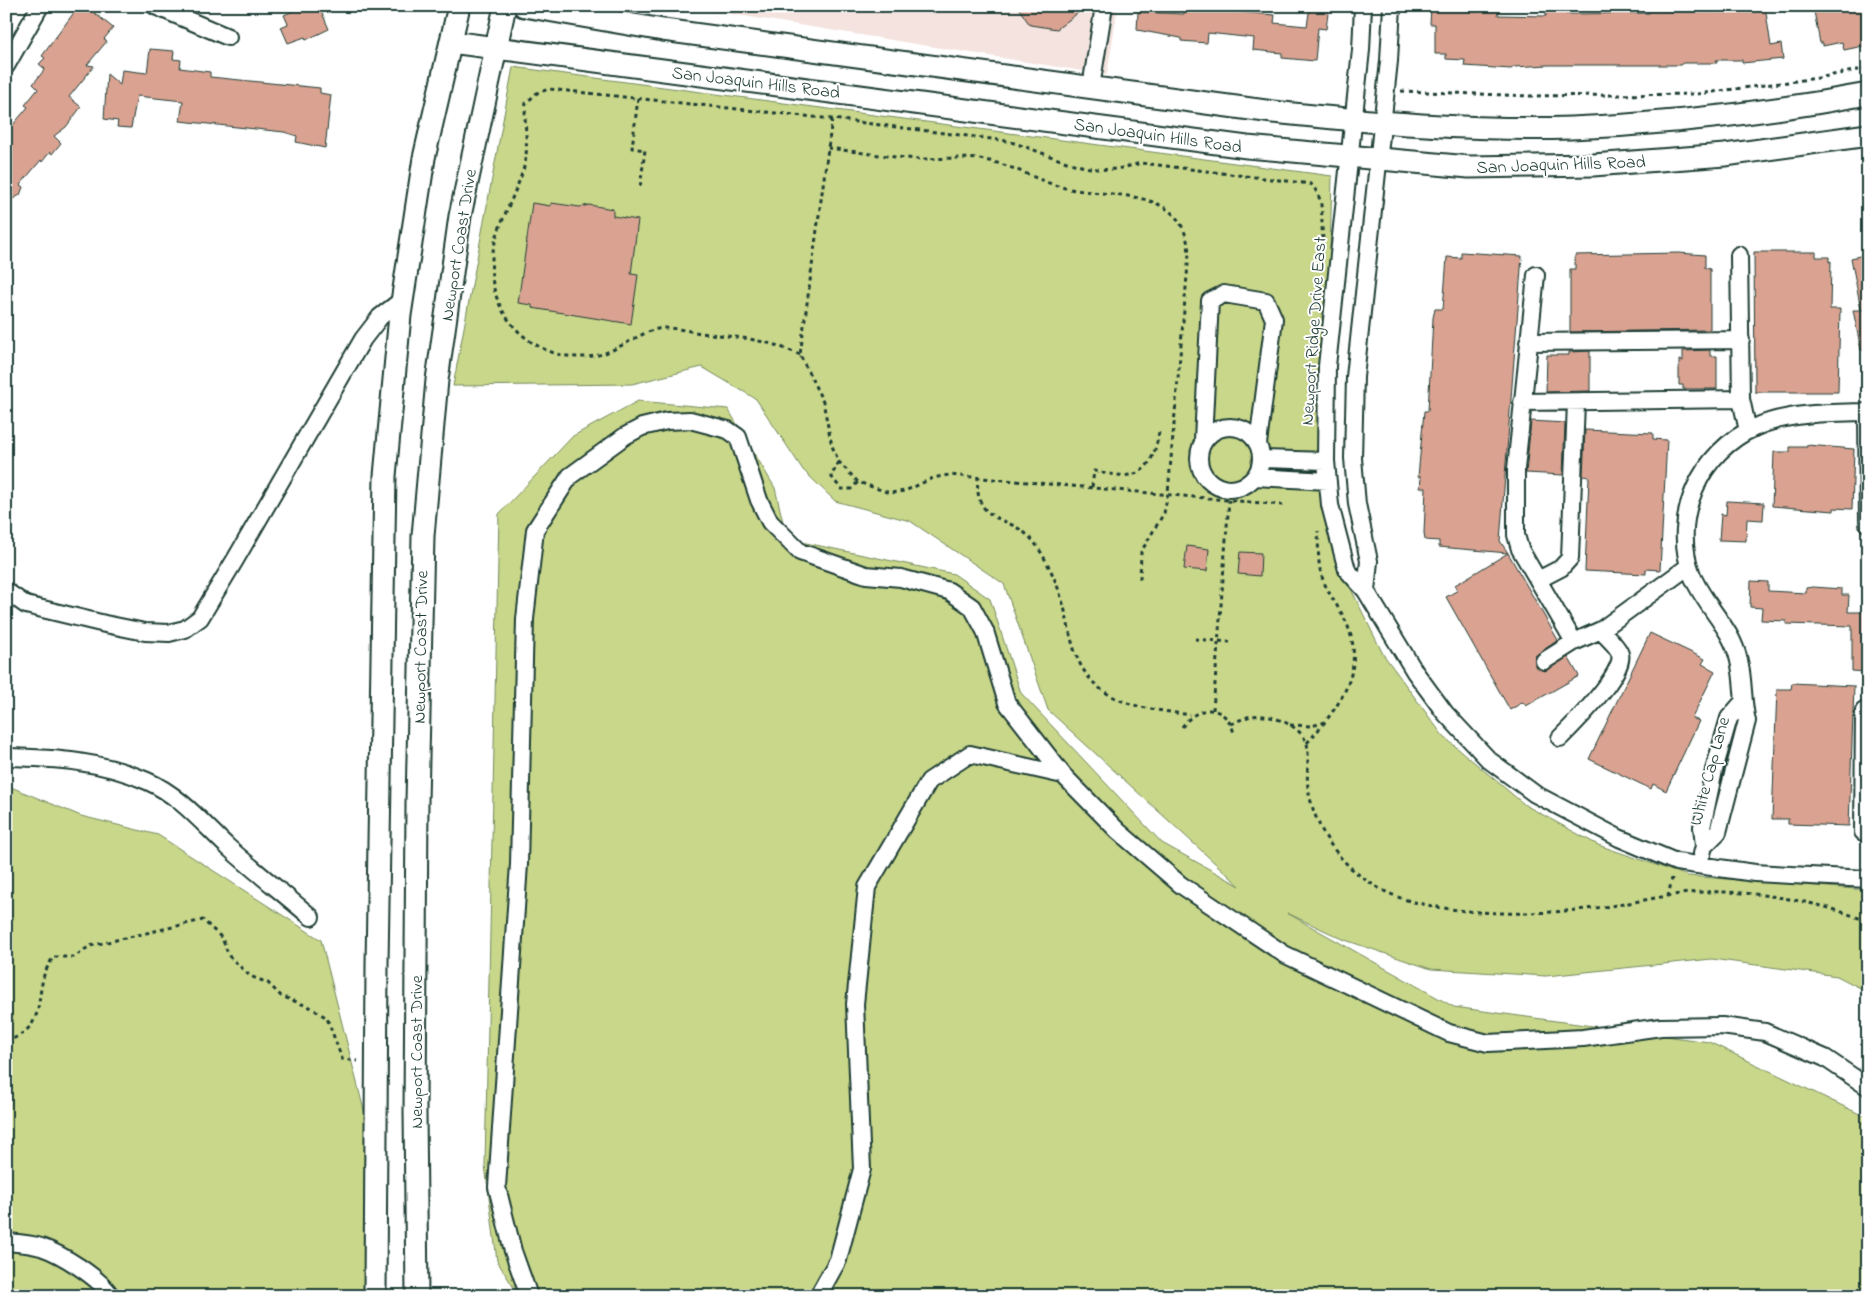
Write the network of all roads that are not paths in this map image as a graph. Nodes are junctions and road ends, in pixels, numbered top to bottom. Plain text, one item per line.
1 (40, 6) edge
2 (155, 6) edge
3 (459, 6) edge
4 (505, 6) edge
5 (524, 6) edge
6 (1104, 6) edge
7 (1363, 6) edge
8 (1392, 6) edge
9 (228, 37) dead end
10 (451, 42) junction
11 (495, 48) junction
12 (6, 66) edge
13 (1092, 87) junction
14 (1868, 94) edge
15 (1353, 120) junction
16 (1382, 122) junction
17 (1868, 135) edge
18 (1349, 156) junction
19 (1377, 158) junction
20 (1739, 255) dead end
21 (1536, 275) dead end
22 (402, 300) junction
23 (1741, 340) junction
24 (1528, 342) junction
25 (1741, 399) junction
26 (1522, 402) junction
27 (1576, 402) junction
28 (1868, 412) edge
29 (1748, 431) junction
30 (1203, 440) junction
31 (1260, 452) junction
32 (1326, 461) junction
33 (1255, 477) junction
34 (1328, 482) junction
35 (1868, 524) edge
36 (1689, 566) junction
37 (1538, 580) junction
38 (6, 591) edge
39 (1366, 591) junction
40 (1601, 630) junction
41 (1574, 642) junction
42 (1544, 660) dead end
43 (1864, 711) dead end
44 (1560, 738) dead end
45 (1866, 743) edge
46 (6, 756) edge
47 (1063, 775) junction
48 (1863, 832) dead end
49 (1699, 866) junction
50 (1868, 879) edge
51 (311, 917) dead end
52 (1868, 1087) edge
53 (6, 1242) edge
54 (111, 1296) edge
55 (375, 1296) edge
56 (417, 1296) edge
57 (529, 1296) edge
58 (818, 1296) edge

1 - 12 street
2 - 9 street
3 - 10 main road
4 - 11 main road, Newport Coast Drive
5 - 13 main road, San Joaquin Hills Road
6 - 13 street
7 - 15 street, Newport Ridge Drive East
8 - 16 street
10 - 11 main road, San Joaquin Hills Road
10 - 22 main road
11 - 18 main road, San Joaquin Hills Road
11 - 56 main road, Newport Coast Drive
13 - 15 main road, San Joaquin Hills Road
14 - 16 main road, San Joaquin Hills Road
15 - 16 main road, San Joaquin Hills Road
15 - 18 street, Newport Ridge Drive East
16 - 19 street
17 - 19 main road, San Joaquin Hills Road
18 - 19 main road, San Joaquin Hills Road
18 - 32 street, Newport Ridge Drive East
19 - 39 street
20 - 23 street
21 - 24 street
22 - 38 street
22 - 55 main road
23 - 24 street
23 - 25 street
24 - 26 street
25 - 27 street
25 - 29 street
26 - 27 street
26 - 37 street
27 - 37 street
28 - 29 street, White Cap Lane
28 - 35 street
29 - 36 street, White Cap Lane
30 - 31 street
30 - 31 street
30 - 33 street
31 - 32 street
31 - 33 street
32 - 34 street, Newport Ridge Drive East
33 - 34 street
34 - 39 street, Newport Ridge Drive East
36 - 40 street
36 - 49 street, White Cap Lane
37 - 41 street
39 - 49 street, Newport Ridge Drive East
40 - 41 street
40 - 44 street
41 - 42 street
43 - 45 street
45 - 48 street
46 - 51 street
47 - 52 street
47 - 57 street
47 - 58 street
49 - 50 street, Newport Ridge Drive East
53 - 54 street

